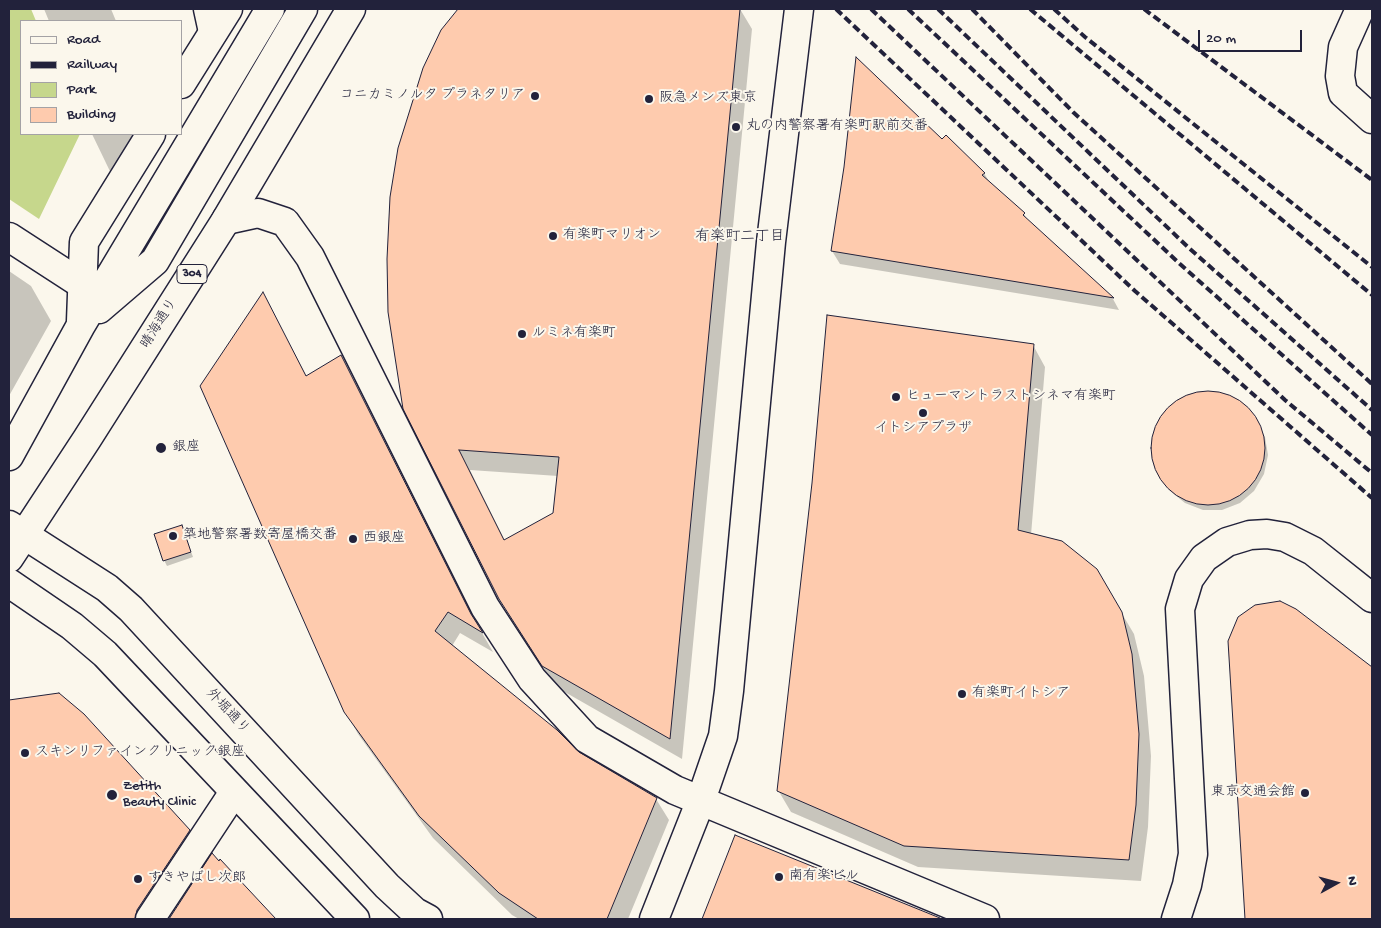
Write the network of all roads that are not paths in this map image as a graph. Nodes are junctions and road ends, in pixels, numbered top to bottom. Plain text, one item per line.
1 (228, 9) edge
2 (270, 9) edge
3 (303, 9) edge
4 (351, 9) edge
5 (800, 9) edge
6 (1360, 9) edge
7 (210, 20) edge
8 (182, 82) edge
9 (1372, 119) edge
10 (150, 135) edge
11 (226, 220) junction
12 (9, 237) edge
13 (83, 285) junction
14 (81, 325) junction
15 (9, 456) edge
16 (17, 530) edge
17 (9, 558) edge
18 (9, 583) edge
19 (1372, 598) edge
20 (234, 792) junction
21 (701, 800) junction
22 (150, 919) edge
23 (354, 919) edge
24 (428, 919) edge
25 (654, 919) edge
26 (984, 919) edge
27 (1176, 919) edge

1 - 7 street
2 - 14 street
3 - 14 street
4 - 11 street, 晴海通り / 304
5 - 21 street
6 - 9 street
7 - 8 street
10 - 13 street
11 - 16 street, 晴海通り / 304
11 - 21 street
12 - 13 street
13 - 14 street
14 - 15 street
16 - 17 street, 晴海通り / 304
16 - 24 street, 外堀通り
18 - 20 street
19 - 27 street
20 - 22 street
20 - 23 street
21 - 25 street
21 - 26 street

